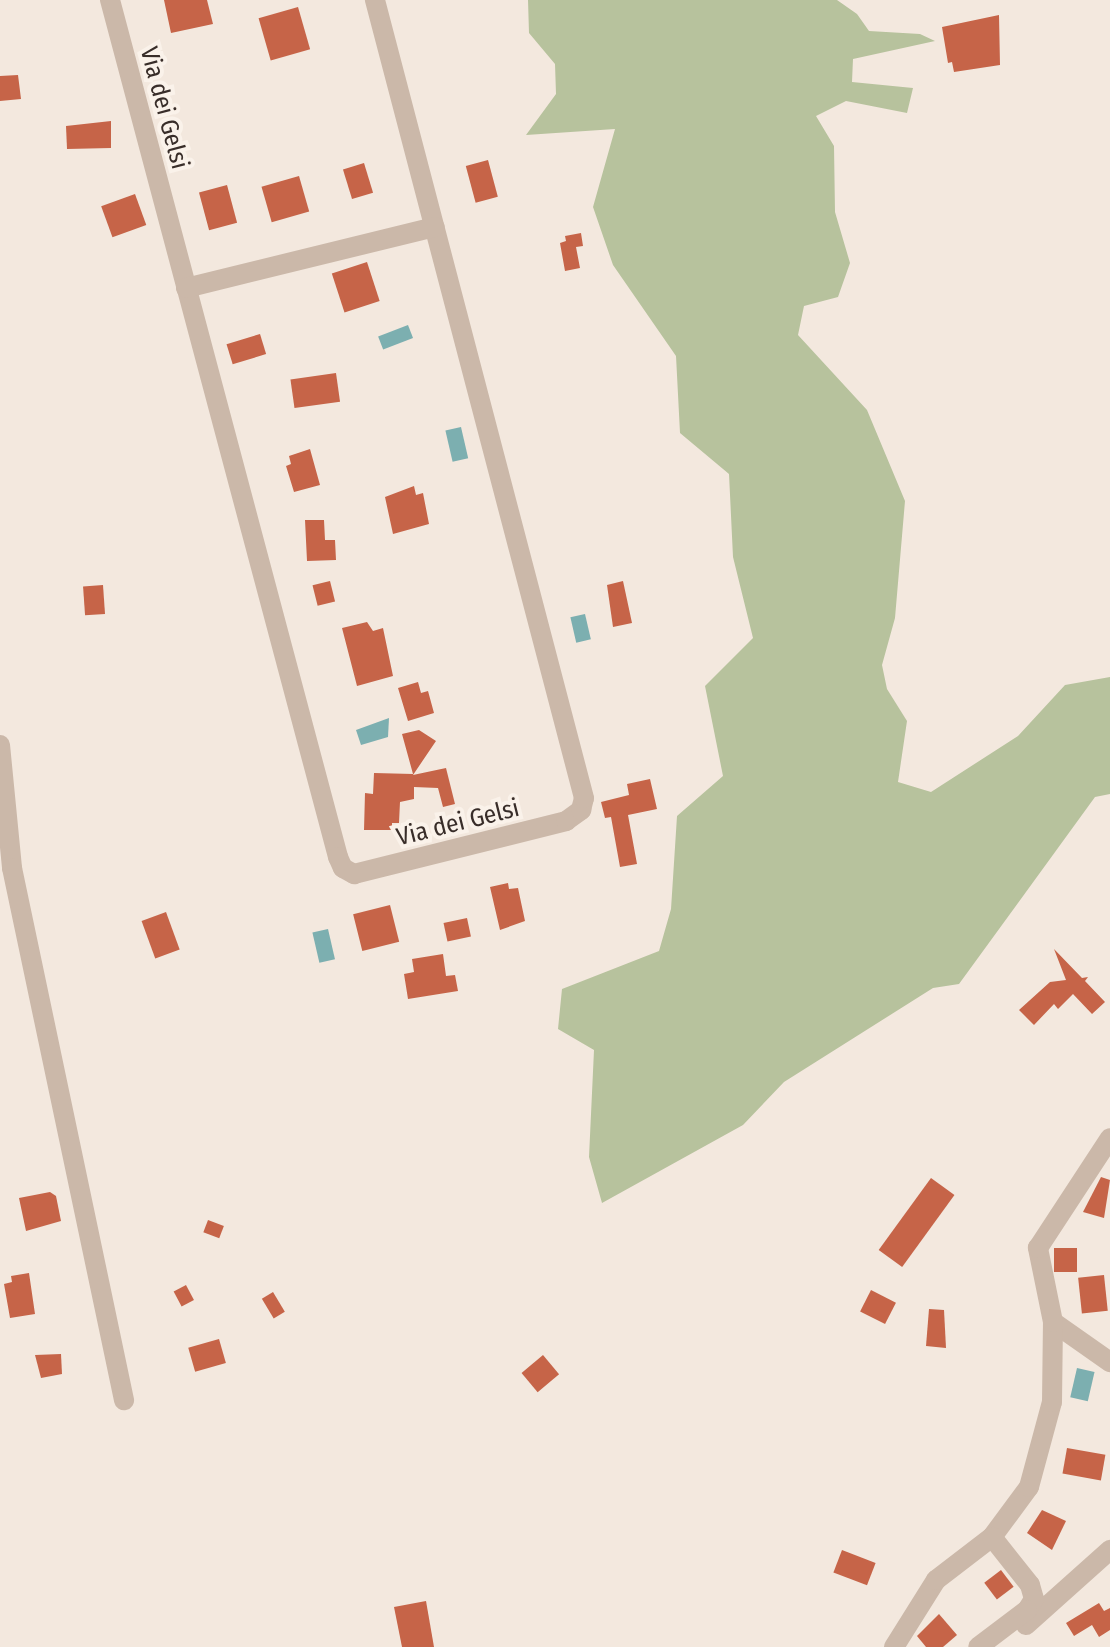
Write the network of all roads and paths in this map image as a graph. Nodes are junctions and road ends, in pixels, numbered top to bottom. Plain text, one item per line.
1 (110, 0) edge
2 (375, 0) edge
3 (435, 227) junction
4 (186, 288) junction
5 (0, 745) edge
6 (1110, 1138) edge
7 (1053, 1322) junction
8 (1110, 1362) edge
9 (124, 1400) dead end
10 (992, 1537) junction
11 (1110, 1550) edge
12 (894, 1647) edge
13 (978, 1647) edge
14 (1001, 1647) edge

1 - 4 street, Via dei Gelsi
2 - 3 street, Via dei Gelsi
3 - 4 street
3 - 4 street, Via dei Gelsi
5 - 9 street
6 - 7 street
7 - 8 street
7 - 10 street
10 - 12 street
10 - 13 street
11 - 14 street

